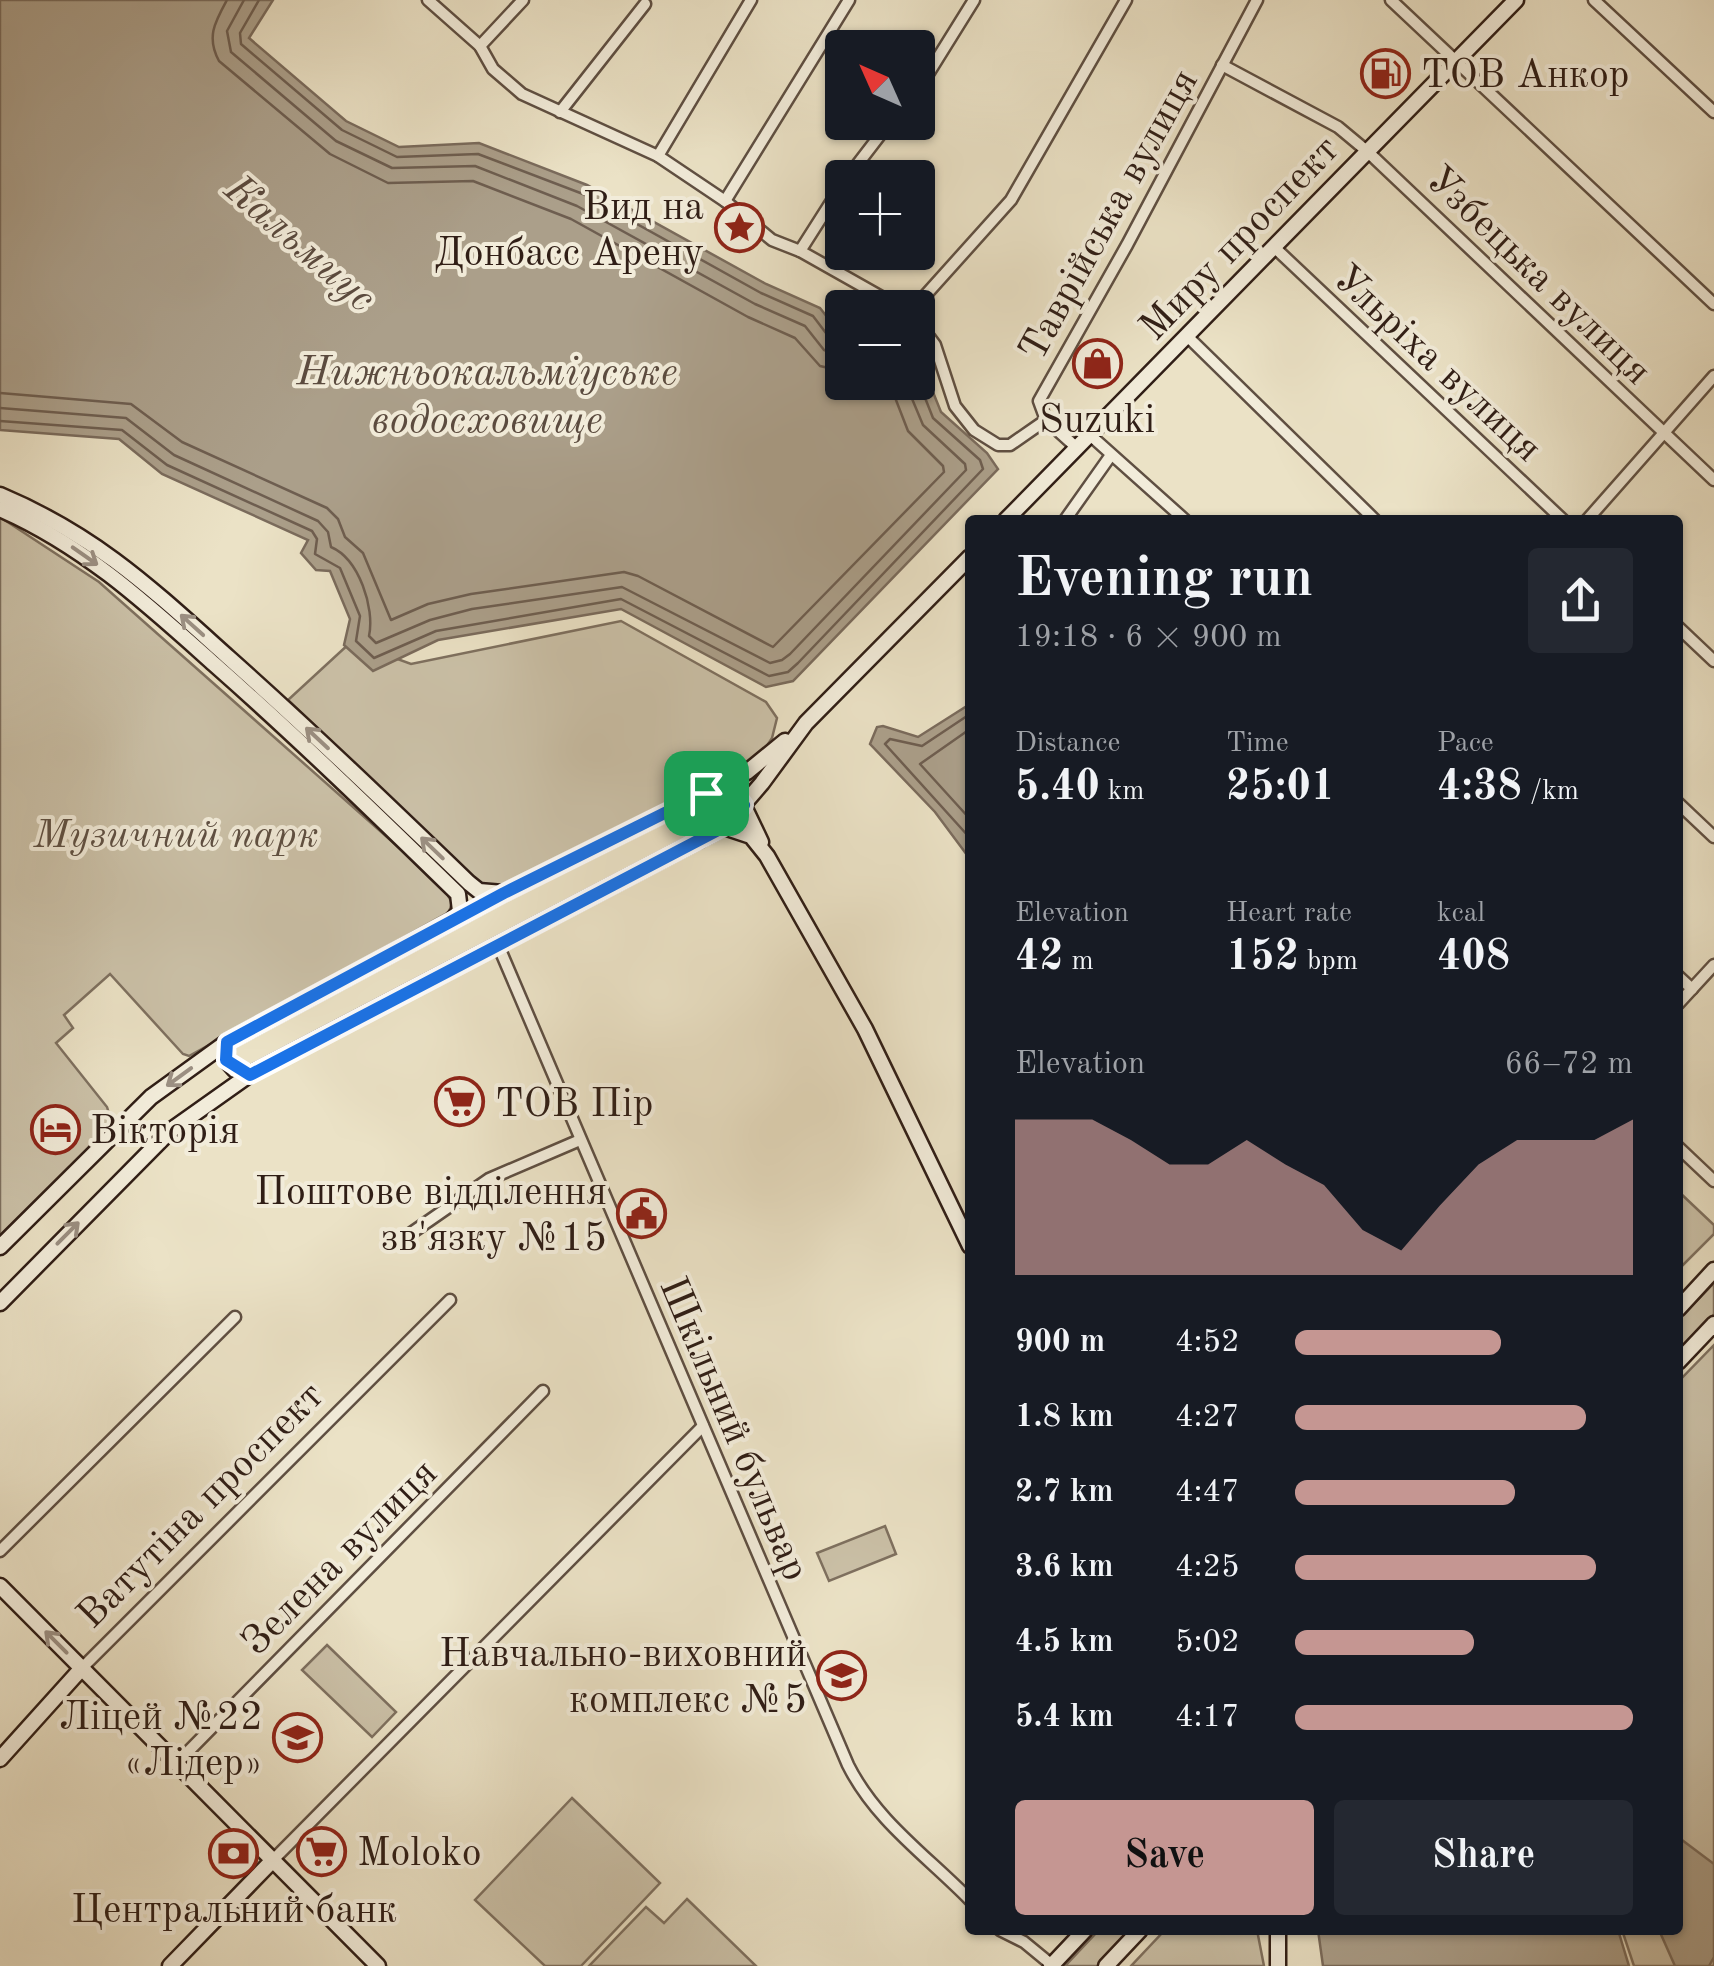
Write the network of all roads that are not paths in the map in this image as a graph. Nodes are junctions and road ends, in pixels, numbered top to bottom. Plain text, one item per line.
1 (428, 0) edge
2 (523, 0) edge
3 (751, 0) edge
4 (849, 0) edge
5 (974, 0) edge
6 (1126, 0) edge
7 (1257, 0) edge
8 (1391, 0) edge
9 (1516, 0) edge
10 (1594, 0) edge
11 (645, 4) dead end
12 (480, 46) junction
13 (1456, 60) junction
14 (935, 63) edge
15 (1222, 65) junction
16 (560, 112) junction
17 (1714, 112) edge
18 (876, 140) edge
19 (1368, 152) junction
20 (658, 156) junction
21 (861, 160) edge
22 (725, 202) junction
23 (825, 211) edge
24 (1274, 246) junction
25 (800, 251) junction
26 (870, 290) edge
27 (930, 290) edge
28 (1714, 304) edge
29 (1187, 336) junction
30 (935, 346) edge
31 (1714, 376) edge
32 (1046, 420) junction
33 (1665, 433) junction
34 (1090, 435) junction
35 (1077, 448) junction
36 (1112, 454) junction
37 (1714, 480) edge
38 (0, 495) edge
39 (0, 508) edge
40 (1011, 515) edge
41 (1069, 515) edge
42 (1179, 515) edge
43 (1370, 515) edge
44 (1558, 515) edge
45 (1591, 515) edge
46 (965, 561) edge
47 (1683, 632) edge
48 (1714, 661) edge
49 (260, 695) junction
50 (804, 726) junction
51 (727, 782) junction
52 (762, 783) junction
53 (363, 792) junction
54 (688, 802) junction
55 (744, 805) junction
56 (1683, 808) edge
57 (724, 827) junction
58 (756, 829) junction
59 (1714, 837) edge
60 (700, 840) junction
61 (767, 856) junction
62 (504, 893) junction
63 (452, 920) junction
64 (498, 945) junction
65 (1714, 965) edge
66 (1683, 981) edge
67 (1692, 989) junction
68 (1683, 999) edge
69 (227, 1042) junction
70 (250, 1075) junction
71 (580, 1140) junction
72 (1683, 1151) edge
73 (1714, 1181) edge
74 (407, 1236) dead end
75 (965, 1236) edge
76 (0, 1246) edge
77 (1714, 1270) edge
78 (450, 1300) dead end
79 (1683, 1303) edge
80 (0, 1304) edge
81 (235, 1317) dead end
82 (1714, 1324) edge
83 (1683, 1357) edge
84 (543, 1391) dead end
85 (703, 1426) junction
86 (0, 1551) edge
87 (0, 1586) edge
88 (82, 1668) junction
89 (0, 1759) edge
90 (177, 1763) junction
91 (273, 1860) junction
92 (965, 1895) edge
93 (1010, 1935) edge
94 (1080, 1935) edge
95 (1135, 1935) edge
96 (1269, 1935) edge
97 (1278, 1935) edge
98 (1278, 1965) edge
99 (170, 1966) edge
100 (378, 1966) edge
101 (1052, 1966) edge
102 (1106, 1966) edge

1 - 12 street
2 - 12 street
3 - 20 street
4 - 22 street
5 - 14 street
6 - 27 street
7 - 15 street, Таврійська вулиця
8 - 13 street
9 - 13 main road, Миру проспект
10 - 17 street
11 - 16 street
12 - 16 street
13 - 19 main road, Миру проспект
13 - 28 street
15 - 19 street, Узбецька вулиця
15 - 32 street, Таврійська вулиця
16 - 20 street
18 - 21 street
19 - 24 main road, Миру проспект
19 - 33 street, Узбецька вулиця
20 - 22 street
22 - 25 street
23 - 25 street
24 - 29 main road, Миру проспект
24 - 44 street, Ульріха вулиця
25 - 26 street
29 - 34 main road, Миру проспект
29 - 43 street
30 - 32 street
31 - 33 street
32 - 35 street, Таврійська вулиця
33 - 37 street, Узбецька вулиця
33 - 45 street
34 - 35 main road, Миру проспект
34 - 36 street
35 - 40 main road, Миру проспект
36 - 41 street
36 - 42 street
49 -> 38 main road
39 -> 49 main road
46 - 50 main road
47 - 48 street
49 - 53 main road
50 - 51 main road
50 - 52 main road
51 - 54 main road
51 - 55 main road
52 - 55 main road
52 - 58 main road
62 -> 53 main road
53 - 63 main road
54 - 60 main road
54 - 62 main road
55 - 57 main road
55 - 58 main road
56 - 59 street
57 - 60 main road
57 - 61 main road
58 - 61 main road
60 - 64 main road
61 - 75 main road
62 - 63 main road
63 - 69 main road
64 - 70 main road
64 - 71 street, Шкільний бульвар
65 - 67 street
66 - 67 street
67 - 68 street
69 - 70 main road
69 -> 76 main road
80 -> 70 main road
71 - 74 street
71 - 85 street, Шкільний бульвар
72 - 73 street
77 - 79 main road
78 - 88 street, Ватутіна проспект
81 - 86 street
82 - 83 main road
84 - 90 street, Зелена вулиця
85 - 91 street
85 - 92 street, Шкільний бульвар
88 -> 87 main road
88 - 89 main road, Ватутіна проспект
88 - 90 main road
90 - 91 main road
91 - 99 main road
91 - 100 main road
93 - 101 street
94 - 101 main road
95 - 102 main road
96 - 98 main road
97 - 98 main road

